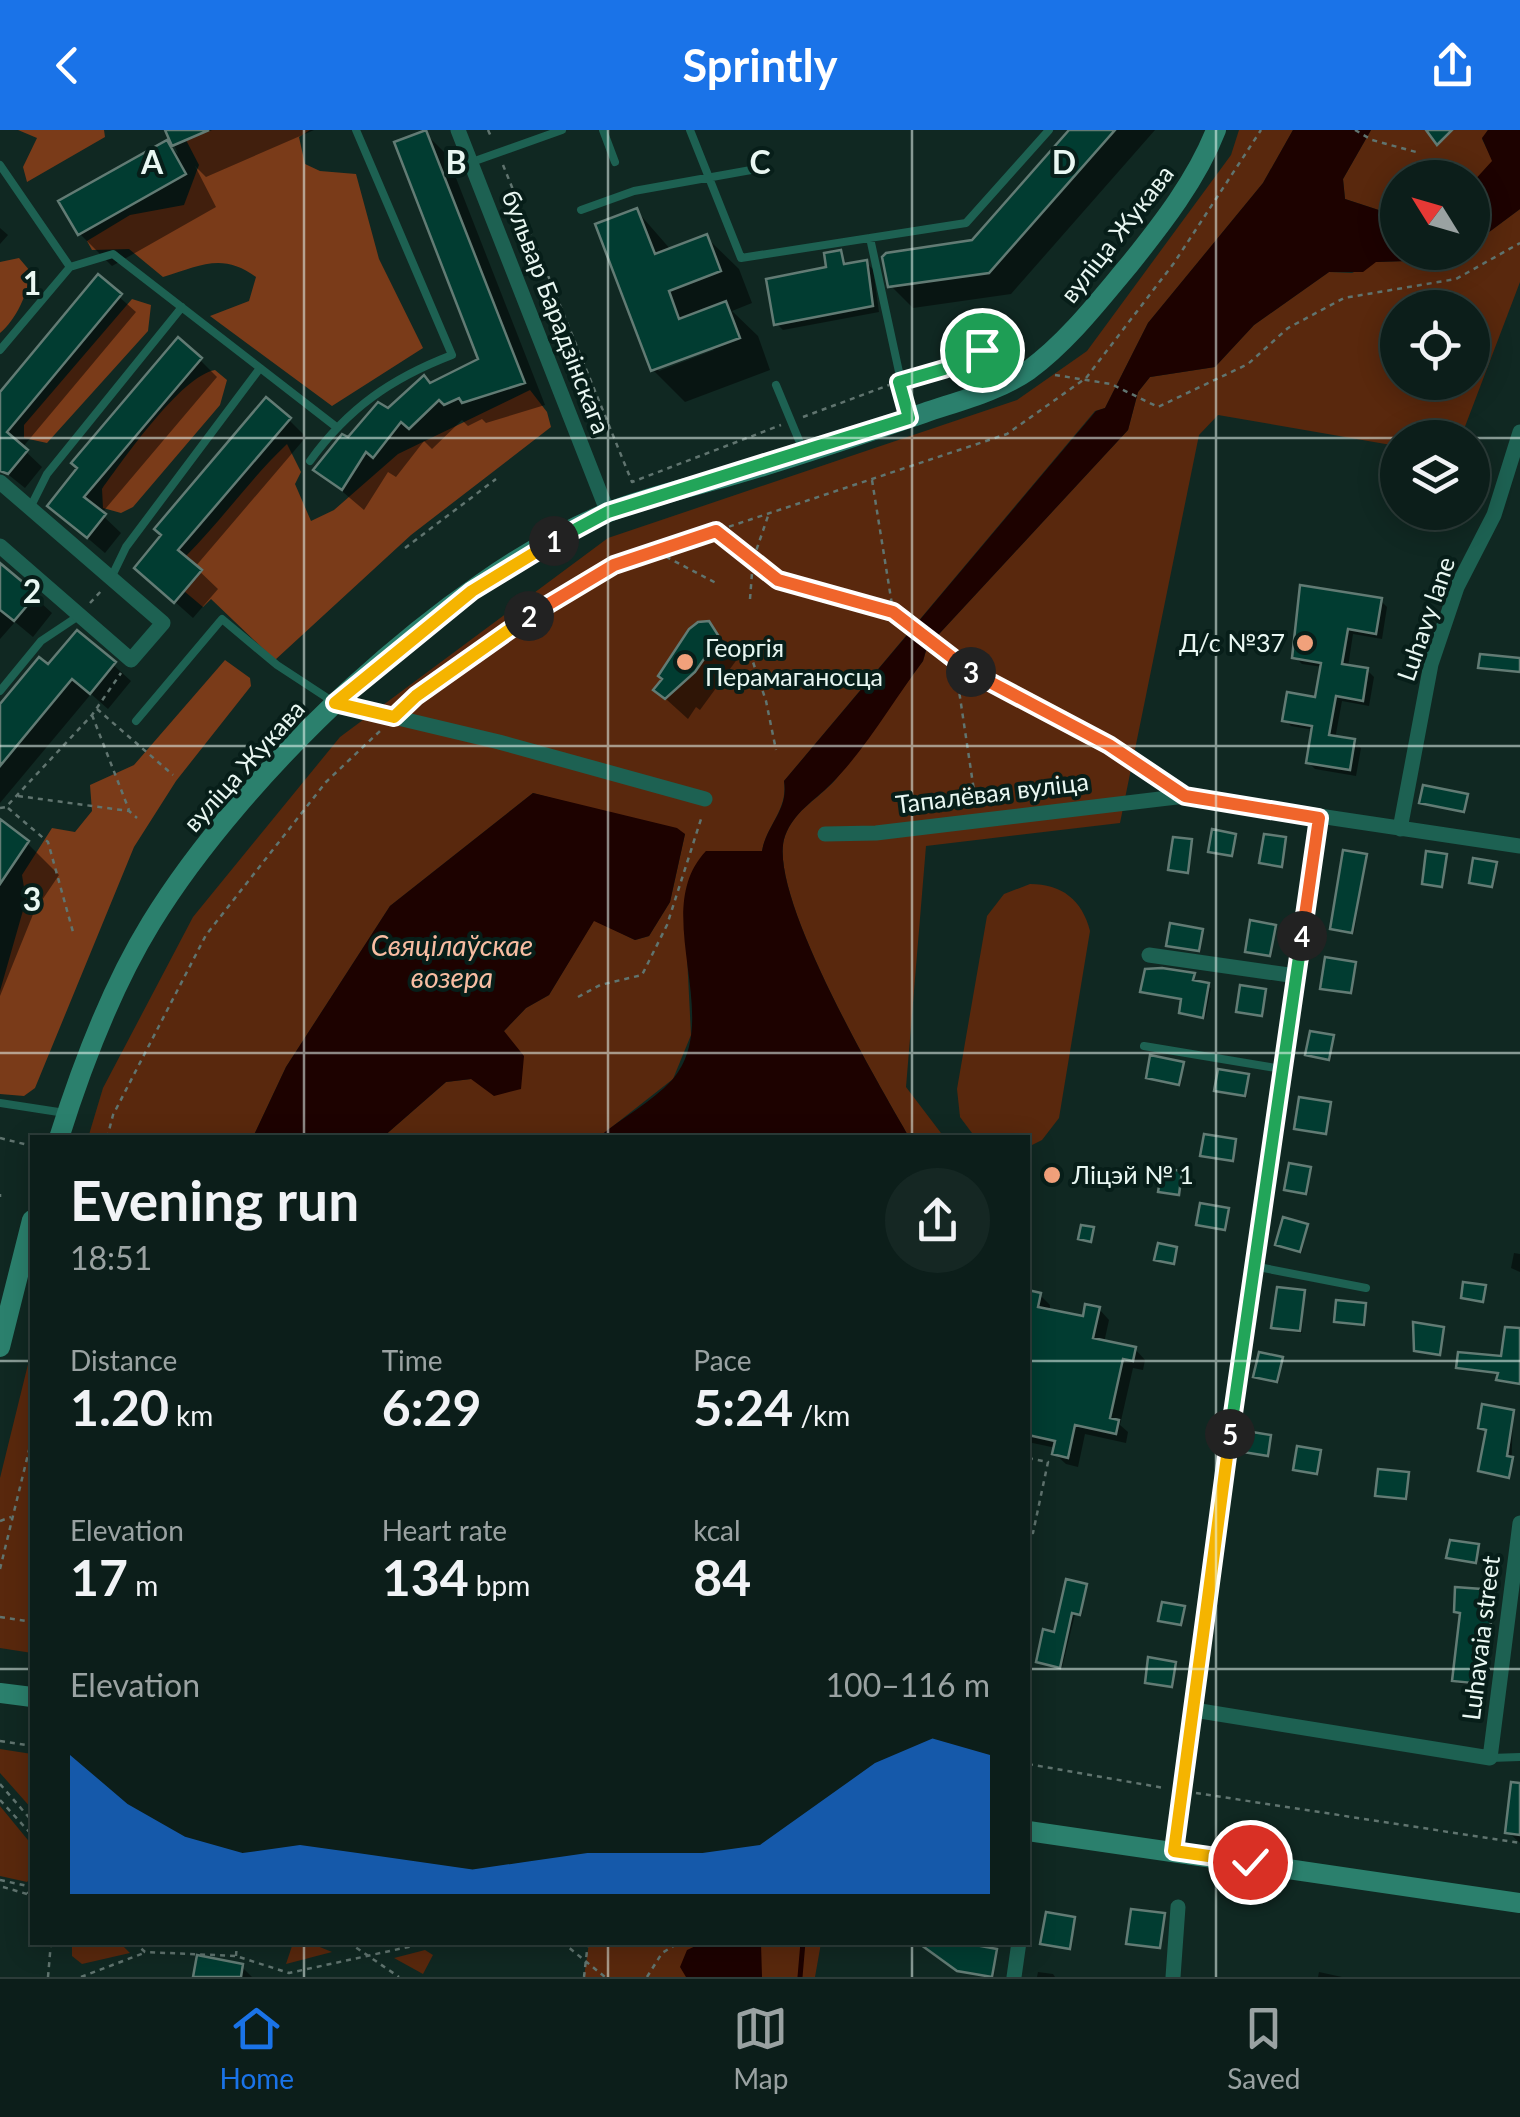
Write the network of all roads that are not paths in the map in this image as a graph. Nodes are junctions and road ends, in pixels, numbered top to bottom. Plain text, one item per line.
1 (356, 130) edge
2 (458, 130) edge
3 (562, 130) edge
4 (603, 130) edge
5 (690, 130) edge
6 (1049, 130) edge
7 (1216, 130) edge
8 (472, 162) junction
9 (614, 162) dead end
10 (0, 165) edge
11 (751, 170) dead end
12 (709, 177) junction
13 (581, 210) dead end
14 (870, 238) junction
15 (70, 266) junction
16 (182, 307) junction
17 (0, 350) edge
18 (260, 368) junction
19 (776, 385) dead end
20 (909, 418) junction
21 (335, 426) junction
22 (1520, 432) edge
23 (805, 454) junction
24 (310, 460) dead end
25 (0, 482) edge
26 (30, 508) junction
27 (608, 512) junction
28 (0, 546) edge
29 (111, 578) junction
30 (80, 615) junction
31 (0, 691) edge
32 (335, 703) junction
33 (136, 721) dead end
34 (705, 800) road end
35 (1319, 818) junction
36 (1400, 829) junction
37 (826, 834) dead end
38 (1520, 846) edge
39 (1148, 955) dead end
40 (1296, 976) junction
41 (1144, 1046) dead end
42 (1282, 1069) junction
43 (0, 1103) edge
44 (66, 1113) junction
45 (59, 1135) edge
46 (30, 1228) edge
47 (1253, 1266) junction
48 (1366, 1288) dead end
49 (0, 1347) edge
50 (1520, 1523) edge
51 (0, 1693) edge
52 (30, 1698) edge
53 (1194, 1710) junction
54 (1520, 1757) edge
55 (1490, 1758) junction
56 (1030, 1831) edge
57 (1174, 1851) junction
58 (1520, 1902) edge
59 (1178, 1907) dead end
60 (1018, 1945) edge
61 (1014, 1977) edge
62 (1173, 1977) edge

1 - 21 lane
2 - 8 street, бульвар Барадзінскага
3 - 8 lane
4 - 9 lane
5 - 12 lane
6 - 14 lane
7 - 20 street, вуліца Жукава
8 - 27 street, бульвар Барадзінскага
10 - 15 lane
11 - 12 lane
12 - 13 lane
12 - 14 lane
14 - 20 lane
15 - 16 lane
15 - 17 lane
16 - 18 lane
16 - 26 lane
18 - 21 lane
18 - 29 lane
19 - 23 lane
20 - 23 street, вуліца Жукава
21 - 24 lane
22 - 36 street, Luhavy lane
23 - 27 street, вуліца Жукава
25 - 26 street
26 - 29 street
27 - 32 street, вуліца Жукава
28 - 30 street
29 - 30 street
30 - 31 lane
32 - 33 lane
32 - 34 street
32 - 44 street, вуліца Жукава
35 - 36 street, Тапалёвая вуліца
35 - 37 street, Тапалёвая вуліца
35 - 40 street
36 - 38 street, Тапалёвая вуліца
39 - 40 street
40 - 42 street
41 - 42 lane
42 - 47 street
43 - 44 lane
44 - 45 street, вуліца Жукава
46 - 49 street
47 - 48 lane
47 - 53 street
50 - 55 street, Luhavaia street
51 - 52 street
53 - 55 street
53 - 57 street
54 - 55 lane
56 - 57 street
57 - 58 street
59 - 62 street
60 - 61 street

